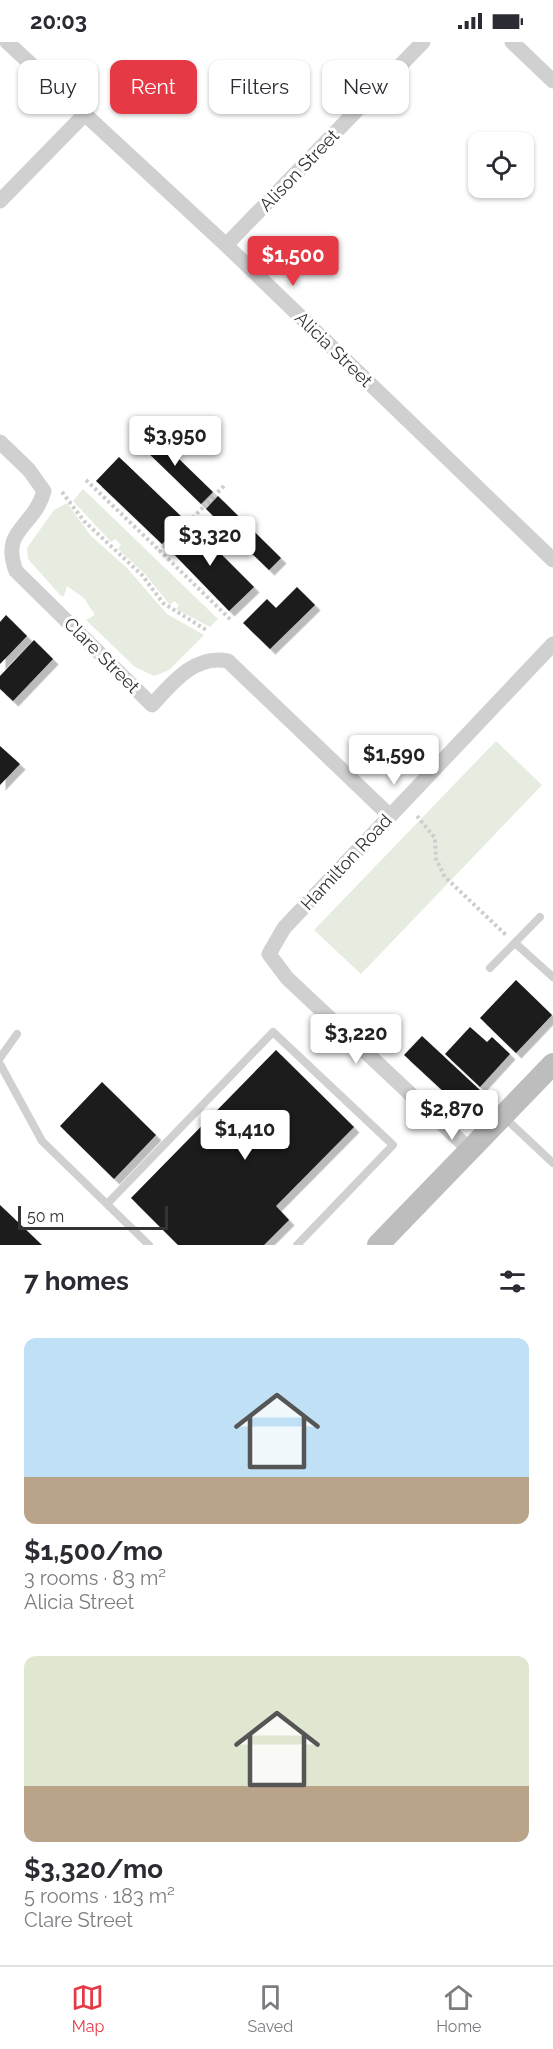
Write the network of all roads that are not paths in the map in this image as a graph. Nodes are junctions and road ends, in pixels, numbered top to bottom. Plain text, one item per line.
1 (6, 42) edge
2 (423, 42) edge
3 (512, 42) edge
4 (553, 81) edge
5 (84, 115) junction
6 (0, 201) edge
7 (226, 245) junction
8 (0, 442) edge
9 (553, 560) edge
10 (553, 644) edge
11 (389, 814) junction
12 (540, 917) dead end
13 (515, 943) junction
14 (490, 968) dead end
15 (553, 977) edge
16 (17, 1034) dead end
17 (0, 1058) edge
18 (0, 1064) edge
19 (553, 1064) edge
20 (503, 1116) junction
21 (471, 1150) junction
22 (553, 1163) edge
23 (107, 1204) junction
24 (149, 1245) edge
25 (297, 1245) edge
26 (378, 1245) edge

1 - 5 street, Alicia Street
2 - 7 street, Alison Street
3 - 4 street
5 - 6 street
5 - 7 street, Alicia Street
7 - 9 street, Alicia Street
8 - 11 street, Clare Street
10 - 11 street, Hamilton Road
11 - 21 street, Hamilton Road
12 - 13 lane
13 - 14 lane
13 - 15 lane
16 - 17 lane
18 - 23 lane
19 - 20 street
20 - 21 street
20 - 22 lane
21 - 26 street
23 - 24 lane
23 - 25 lane

